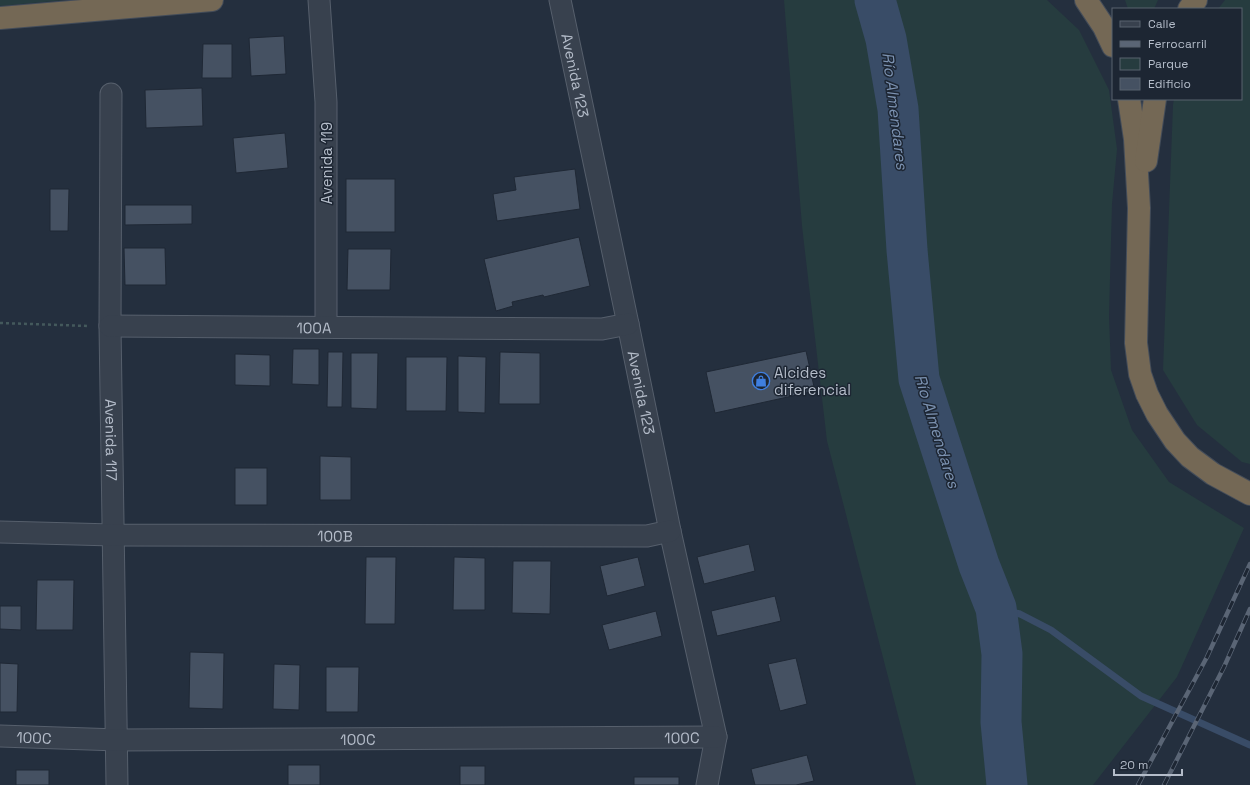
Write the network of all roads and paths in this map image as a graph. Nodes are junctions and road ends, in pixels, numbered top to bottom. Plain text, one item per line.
1 (212, 0) edge
2 (320, 0) edge
3 (560, 0) edge
4 (1086, 0) edge
5 (1196, 0) edge
6 (1190, 8) edge
7 (0, 18) edge
8 (1112, 44) edge
9 (111, 94) dead end
10 (1130, 100) edge
11 (1154, 100) edge
12 (1139, 208) junction
13 (0, 323) edge
14 (628, 324) junction
15 (110, 326) junction
16 (326, 326) junction
17 (1247, 493) edge
18 (670, 531) junction
19 (0, 532) edge
20 (113, 535) junction
21 (0, 736) edge
22 (716, 737) junction
23 (118, 740) junction
24 (117, 785) edge
25 (707, 785) edge

1 - 7 highway
2 - 16 street, Avenida 119
3 - 14 street, Avenida 123
4 - 8 highway
5 - 6 highway
9 - 15 street, Avenida 117
10 - 12 highway
11 - 12 highway
12 - 17 highway
13 - 15 path
14 - 16 street, 100A
14 - 18 street, Avenida 123
15 - 16 street, 100A
15 - 20 street, Avenida 117
18 - 20 street, 100B
18 - 22 street, Avenida 123
19 - 20 street, 100B
20 - 23 street, Avenida 117
21 - 23 street, 100C
22 - 23 street, 100C
22 - 25 street, Avenida 123
23 - 24 street, Avenida 117

